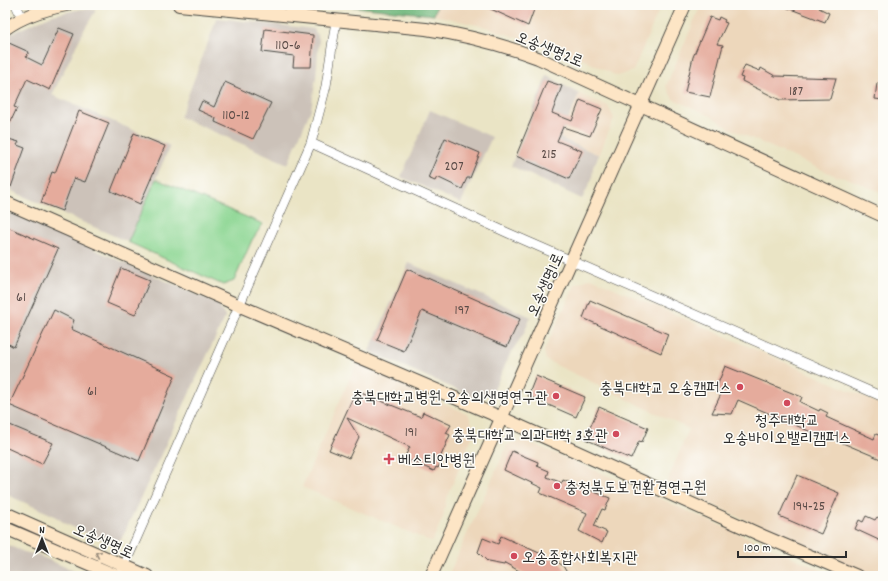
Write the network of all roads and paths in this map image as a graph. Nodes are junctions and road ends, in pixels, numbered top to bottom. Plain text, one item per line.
1 (16, 5) edge
2 (66, 5) edge
3 (179, 5) edge
4 (685, 5) edge
5 (23, 20) junction
6 (336, 21) junction
7 (5, 29) edge
8 (640, 104) junction
9 (311, 143) junction
10 (5, 202) edge
11 (883, 216) edge
12 (572, 261) junction
13 (240, 306) junction
14 (883, 397) edge
15 (502, 418) junction
16 (5, 513) edge
17 (5, 528) edge
18 (120, 573) edge
19 (147, 576) edge
20 (431, 576) edge
21 (857, 576) edge

1 - 5 street
2 - 5 street
3 - 6 street, 오송생명2로
4 - 8 street, 오송생명1로
5 - 7 street
6 - 8 street, 오송생명2로
6 - 9 street
8 - 11 street, 오송생명2로
8 - 12 street, 오송생명1로
9 - 12 street
9 - 13 street
10 - 13 street
12 - 14 street
12 - 15 street, 오송생명1로
13 - 15 street
13 - 18 street
15 - 20 street, 오송생명1로
15 - 21 street
18 -> 16 street, 오송생명로
17 - 18 street, 오송생명로
18 - 19 street, 오송생명로

